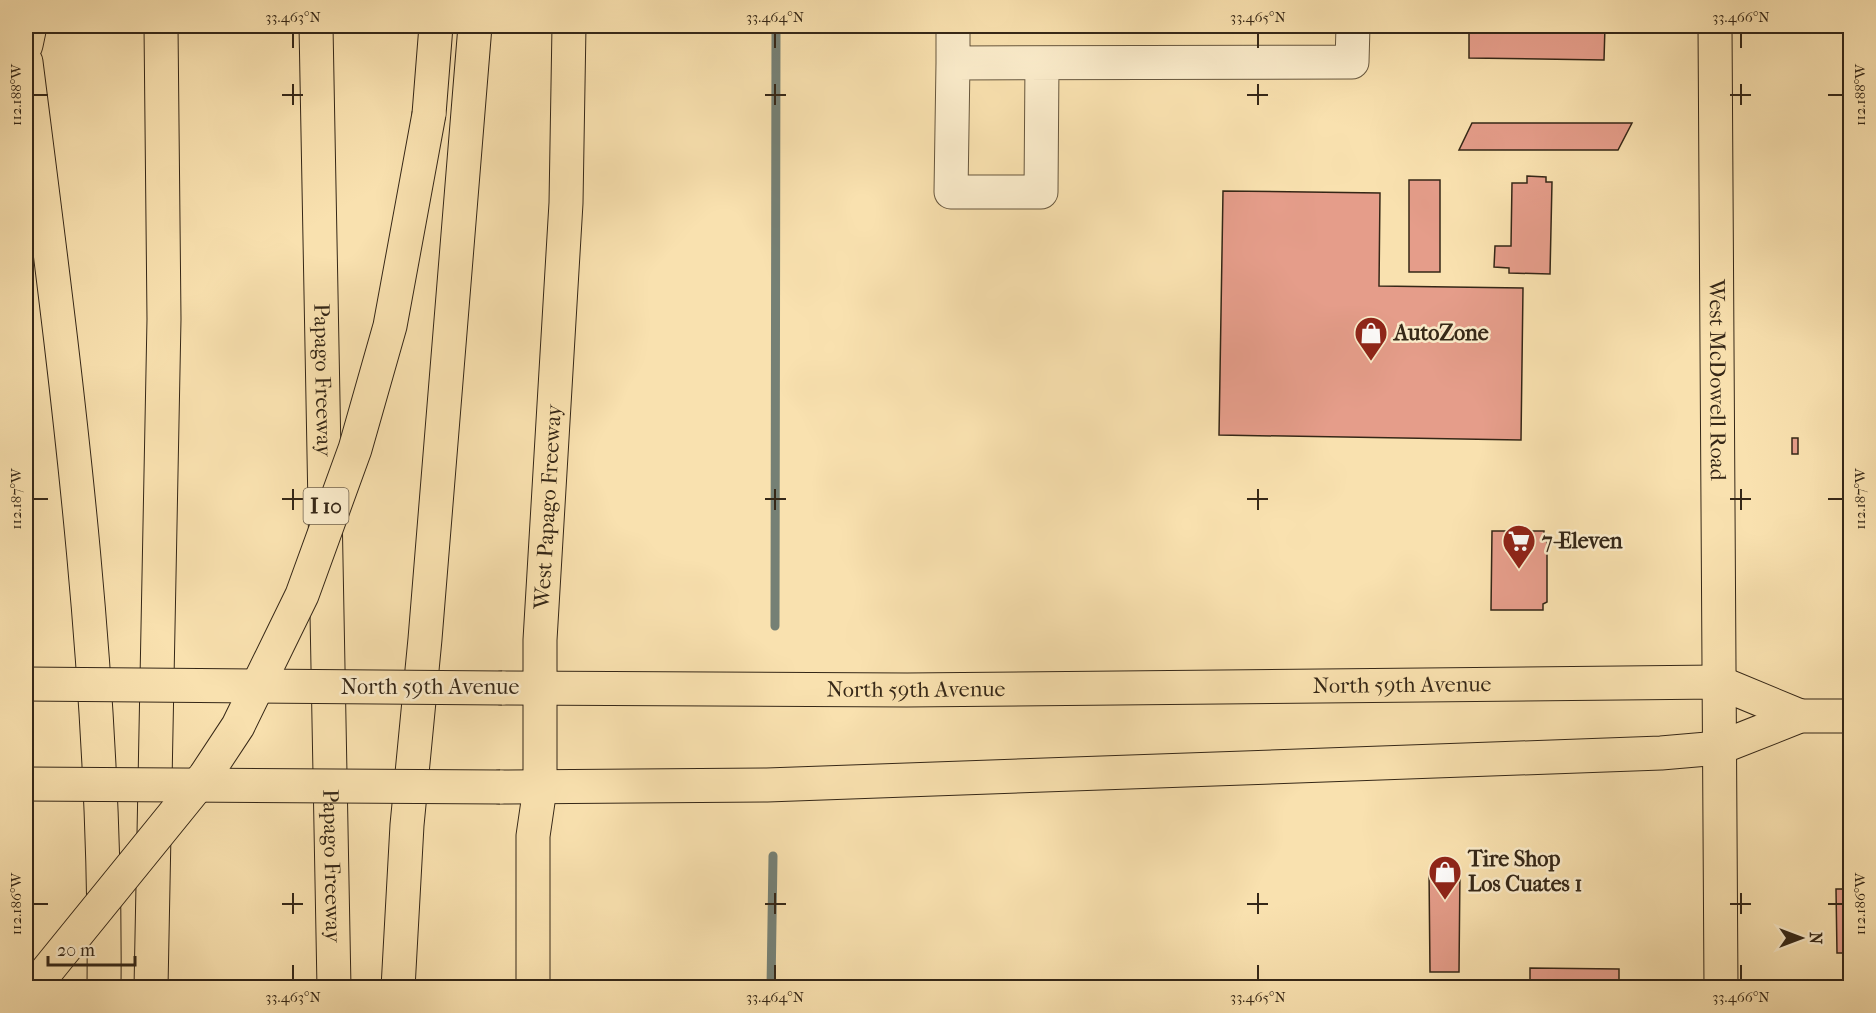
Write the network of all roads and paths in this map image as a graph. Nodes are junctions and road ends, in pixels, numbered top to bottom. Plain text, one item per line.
1 (30, 26) edge
2 (162, 26) edge
3 (316, 26) edge
4 (436, 26) edge
5 (475, 26) edge
6 (569, 26) edge
7 (953, 26) edge
8 (1353, 26) edge
9 (1715, 26) edge
10 (26, 45) edge
11 (26, 62) edge
12 (953, 63) junction
13 (1042, 63) junction
14 (1718, 682) junction
15 (26, 684) edge
16 (540, 688) junction
17 (1800, 716) junction
18 (1851, 716) edge
19 (1719, 748) junction
20 (26, 784) edge
21 (540, 788) junction
22 (33, 987) edge
23 (104, 987) edge
24 (151, 987) edge
25 (334, 987) edge
26 (398, 987) edge
27 (533, 987) edge
28 (1721, 987) edge

1 - 10 main road
2 - 24 main road
3 - 25 main road, Papago Freeway / I 10
4 - 22 main road, bridge
5 - 26 main road
6 - 16 main road, West Papago Freeway
7 - 12 lane
8 - 13 lane
9 - 14 main road, West McDowell Road
11 - 23 main road
12 - 13 lane
12 - 13 lane
14 - 16 main road, North 59th Avenue
14 - 17 main road, North 59th Avenue
14 - 19 main road, West McDowell Road
15 - 16 main road, North 59th Avenue, bridge
16 - 21 main road, West Papago Freeway
17 - 18 main road, North 59th Avenue
17 - 19 main road, North 59th Avenue
19 - 21 main road, North 59th Avenue
19 - 28 main road, West McDowell Road
20 - 21 main road, North 59th Avenue, bridge
21 - 27 main road, West Papago Freeway

